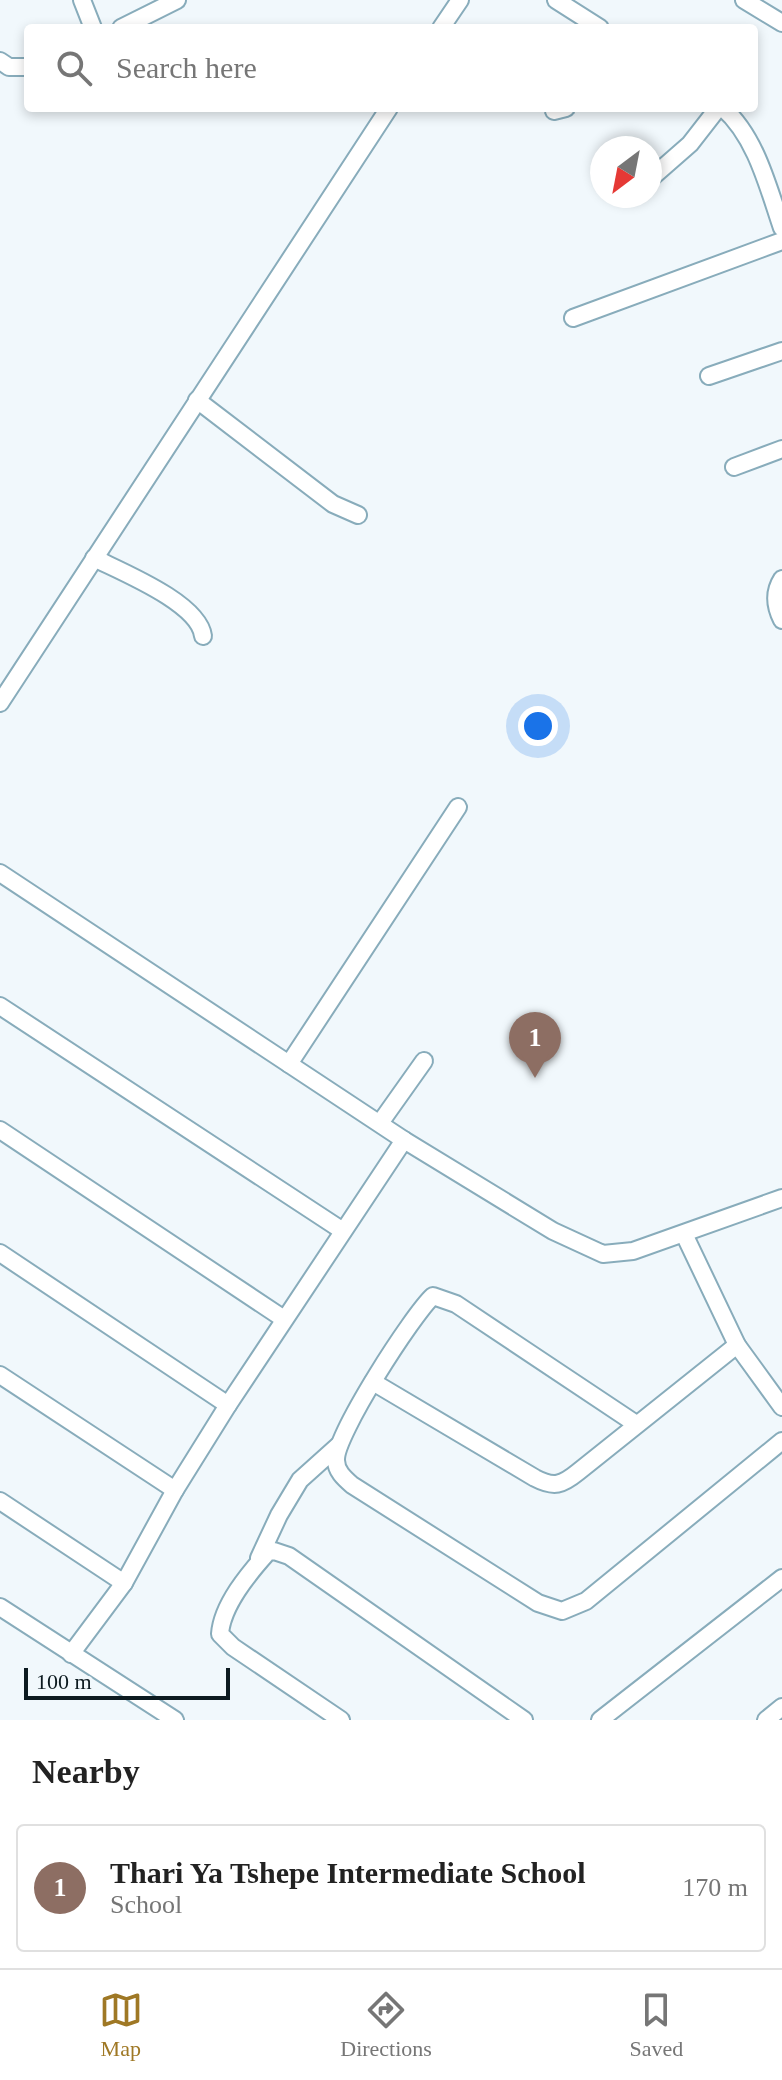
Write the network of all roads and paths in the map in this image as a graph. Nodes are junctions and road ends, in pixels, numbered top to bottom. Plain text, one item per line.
1 (82, 0) edge
2 (177, 0) edge
3 (460, 0) edge
4 (556, 0) edge
5 (744, 0) edge
6 (782, 23) edge
7 (91, 24) edge
8 (129, 24) edge
9 (444, 24) edge
10 (594, 24) edge
11 (0, 61) edge
12 (24, 67) edge
13 (386, 112) edge
14 (717, 112) edge
15 (726, 112) edge
16 (662, 168) edge
17 (782, 228) edge
18 (782, 241) edge
19 (573, 318) dead end
20 (782, 351) edge
21 (709, 376) dead end
22 (197, 400) junction
23 (782, 449) edge
24 (734, 467) dead end
25 (358, 515) dead end
26 (94, 558) junction
27 (782, 579) edge
28 (782, 620) edge
29 (203, 636) dead end
30 (0, 703) edge
31 (458, 807) dead end
32 (0, 873) edge
33 (0, 1006) edge
34 (424, 1061) dead end
35 (289, 1064) junction
36 (380, 1123) junction
37 (0, 1130) edge
38 (404, 1140) junction
39 (781, 1201) edge
40 (343, 1231) junction
41 (684, 1234) junction
42 (0, 1253) edge
43 (284, 1319) junction
44 (737, 1345) junction
45 (0, 1375) edge
46 (373, 1382) junction
47 (228, 1405) junction
48 (782, 1407) edge
49 (636, 1424) junction
50 (782, 1441) edge
51 (339, 1445) junction
52 (175, 1490) junction
53 (0, 1501) edge
54 (255, 1566) junction
55 (782, 1578) edge
56 (124, 1583) junction
57 (0, 1607) edge
58 (71, 1654) junction
59 (782, 1707) edge
60 (175, 1720) edge
61 (341, 1720) edge
62 (524, 1720) edge
63 (600, 1720) edge
64 (766, 1720) edge

1 - 7 street
2 - 8 street
3 - 9 street
4 - 10 street
5 - 6 street
11 - 12 street
13 - 22 street
14 - 16 street
15 - 17 street
18 - 19 street
20 - 21 street
22 - 25 street
22 - 26 street
23 - 24 street
26 - 29 street
26 - 30 street
27 - 28 street
31 - 35 street
32 - 35 street
33 - 40 street
34 - 36 street
35 - 36 street
36 - 38 street
37 - 43 street
38 - 40 street
38 - 41 street
39 - 41 street
40 - 43 street
41 - 44 street
42 - 47 street
43 - 47 street
44 - 48 street
44 - 49 street
45 - 52 street
46 - 49 street
46 - 49 street
46 - 51 street
47 - 52 street
50 - 51 street
51 - 54 street
52 - 56 street
53 - 56 street
54 - 61 street
54 - 62 street
55 - 63 street
56 - 58 street
57 - 58 street
58 - 60 street
59 - 64 street

